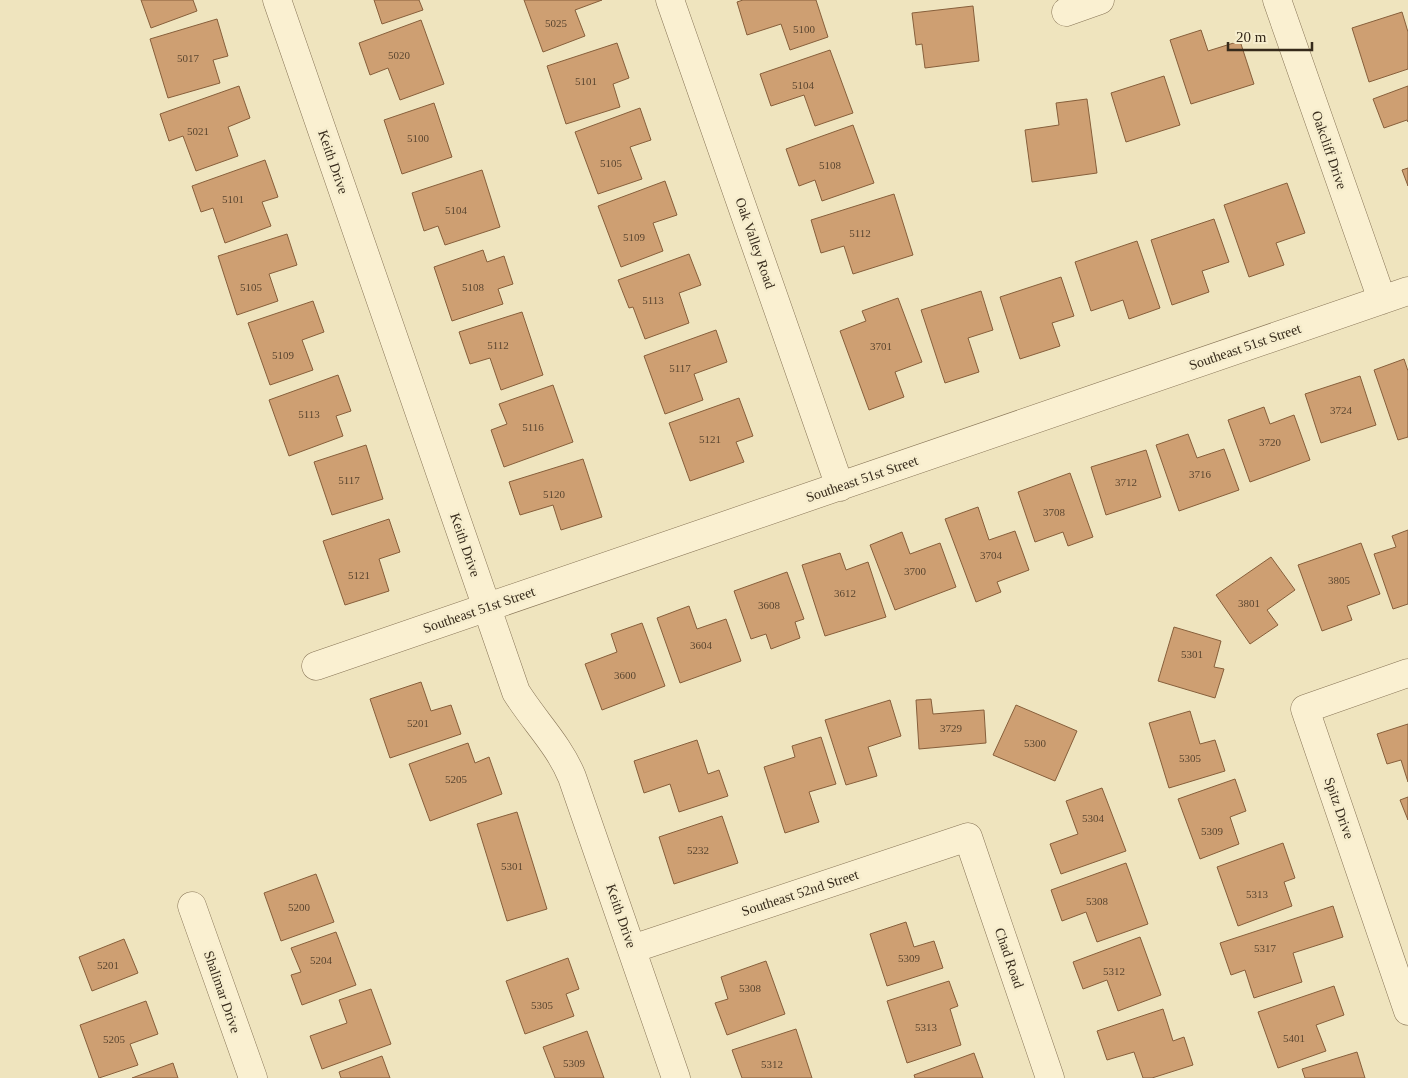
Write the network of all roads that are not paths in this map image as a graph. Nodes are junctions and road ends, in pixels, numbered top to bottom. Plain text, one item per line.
1 (277, 0) edge
2 (670, 0) edge
3 (1100, 0) edge
4 (1277, 0) edge
5 (1066, 12) dead end
6 (1408, 291) edge
7 (1382, 300) junction
8 (840, 487) junction
9 (486, 607) junction
10 (316, 666) dead end
11 (1408, 673) edge
12 (968, 837) joint
13 (192, 906) dead end
14 (632, 950) junction
15 (1408, 1010) edge
16 (253, 1078) edge
17 (676, 1078) edge
18 (1050, 1078) edge

1 - 9 street, Keith Drive
2 - 8 street, Oak Valley Road
3 - 5 street
4 - 7 street, Oakcliff Drive
6 - 7 street, Southeast 51st Street
7 - 8 street, Southeast 51st Street
8 - 9 street, Southeast 51st Street
9 - 10 street, Southeast 51st Street
9 - 14 street, Keith Drive
11 - 15 street, Spitz Drive
12 - 14 street, Southeast 52nd Street
12 - 18 street, Chad Road
13 - 16 street, Shalimar Drive
14 - 17 street, Keith Drive

